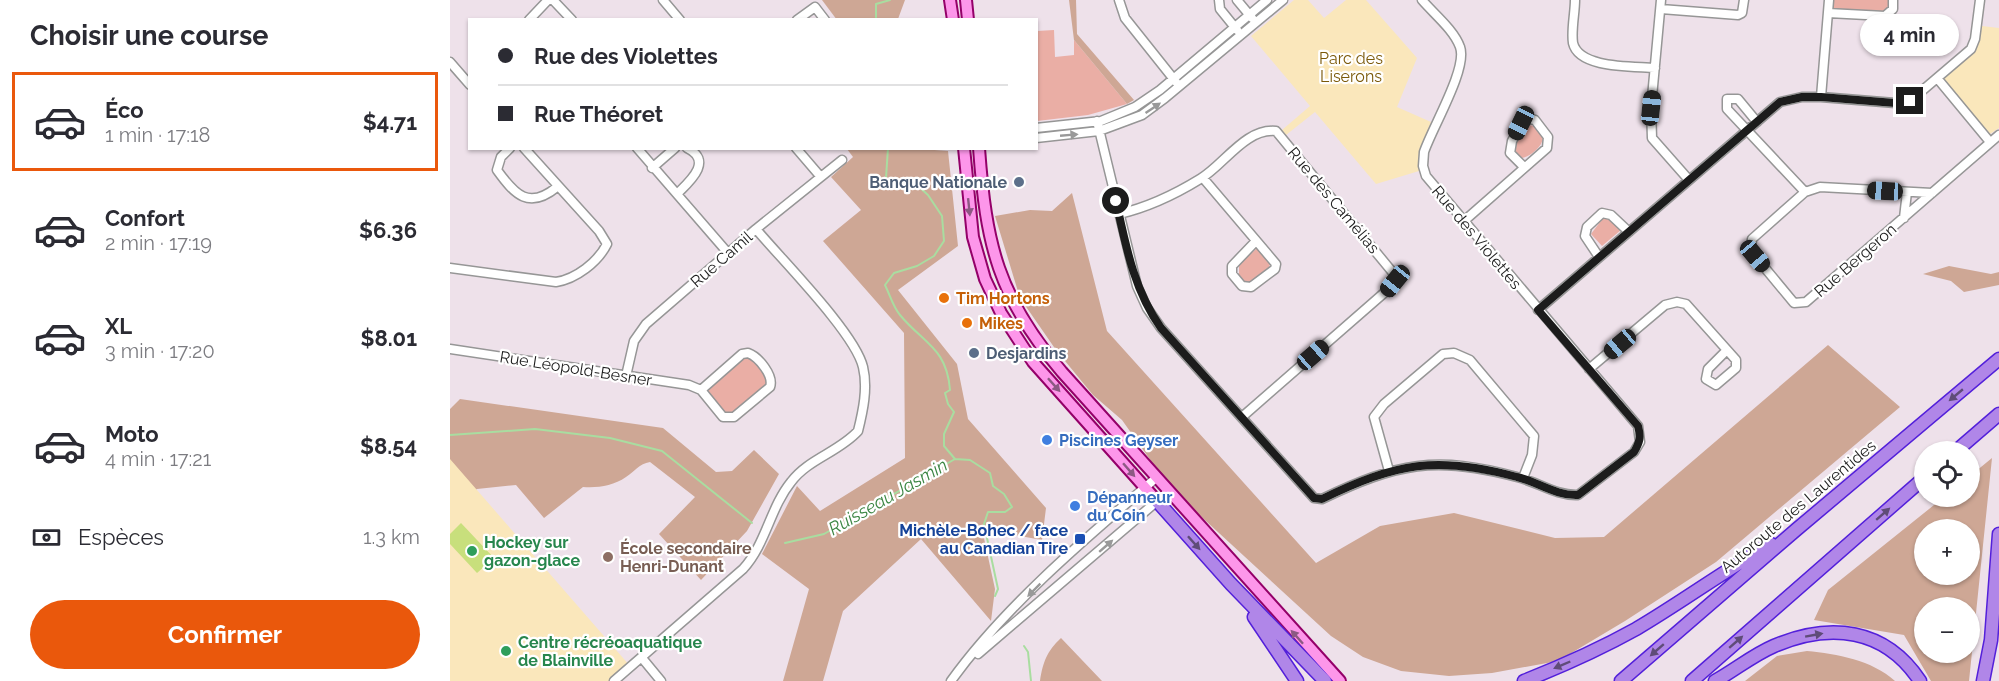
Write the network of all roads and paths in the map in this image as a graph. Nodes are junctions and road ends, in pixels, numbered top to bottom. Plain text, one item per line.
1 (548, 0) edge
2 (553, 0) edge
3 (663, 0) edge
4 (951, 0) edge
5 (966, 0) edge
6 (1119, 0) edge
7 (1219, 0) edge
8 (1237, 0) edge
9 (1267, 0) edge
10 (1283, 0) edge
11 (1422, 0) edge
12 (1575, 0) edge
13 (1744, 0) edge
14 (1829, 0) edge
15 (1893, 0) edge
16 (1980, 0) edge
17 (1661, 4) edge
18 (1828, 13) junction
19 (1249, 15) junction
20 (531, 18) edge
21 (570, 18) edge
22 (678, 18) edge
23 (800, 18) edge
24 (823, 18) edge
25 (953, 18) edge
26 (968, 18) edge
27 (1256, 23) junction
28 (1235, 27) junction
29 (1241, 35) junction
30 (450, 62) edge
31 (1655, 68) junction
32 (1937, 78) junction
33 (1173, 79) junction
34 (468, 83) edge
35 (1180, 86) junction
36 (1821, 97) junction
37 (1097, 121) junction
38 (1757, 122) junction
39 (1038, 128) edge
40 (1748, 130) junction
41 (1100, 131) junction
42 (1999, 135) edge
43 (1038, 138) edge
44 (1990, 142) junction
45 (508, 150) edge
46 (526, 150) edge
47 (638, 150) edge
48 (673, 150) edge
49 (689, 150) edge
50 (798, 150) edge
51 (964, 150) edge
52 (979, 150) edge
53 (842, 160) dead end
54 (1524, 167) junction
55 (652, 168) junction
56 (820, 176) junction
57 (1203, 178) junction
58 (1689, 180) junction
59 (557, 187) junction
60 (1805, 192) junction
61 (1907, 192) junction
62 (1932, 193) junction
63 (677, 194) junction
64 (1119, 214) junction
65 (1904, 218) junction
66 (1464, 221) junction
67 (756, 229) junction
68 (1629, 232) junction
69 (1256, 242) junction
70 (728, 253) junction
71 (1599, 257) junction
72 (450, 268) edge
73 (1538, 310) junction
74 (1029, 331) junction
75 (1017, 339) junction
76 (450, 349) edge
77 (1727, 350) dead end
78 (1999, 359) edge
79 (1589, 369) junction
80 (626, 376) junction
81 (701, 390) junction
82 (1999, 414) edge
83 (1242, 417) junction
84 (1968, 441) edge
85 (1389, 471) junction
86 (1156, 478) junction
87 (1523, 478) junction
88 (1914, 487) edge
89 (1145, 488) junction
90 (1169, 491) junction
91 (1157, 501) junction
92 (1797, 529) junction
93 (1999, 534) edge
94 (1076, 549) junction
95 (1088, 562) junction
96 (1231, 584) junction
97 (642, 658) junction
98 (964, 666) junction
99 (614, 681) edge
100 (661, 681) edge
101 (951, 681) edge
102 (1297, 681) edge
103 (1325, 681) edge
104 (1340, 681) edge
105 (1524, 681) edge
106 (1622, 681) edge
107 (1692, 681) edge
108 (1715, 681) edge
109 (1920, 681) edge
110 (1983, 681) edge

1 - 20 street
2 - 21 street
3 - 22 street
4 - 25 main road
5 - 26 main road
6 - 33 street
7 - 28 street
8 - 19 street
9 - 19 street
10 - 27 street
11 - 66 street, Rue des Violettes
12 - 31 street
13 - 17 street
14 - 18 street
15 - 18 street
16 - 32 street
17 - 31 street
18 - 36 street
19 - 27 street
19 - 28 street
23 - 24 street
27 - 29 street
28 - 29 street
28 - 33 street
29 - 35 street
30 - 34 street
31 - 58 street
32 - 36 street
32 - 44 street
33 - 35 street
33 - 37 street
41 -> 35 street
36 - 38 street
37 - 39 street
37 - 41 street, Rue des Violettes
38 - 40 street
38 - 40 street
40 - 58 street
40 - 60 street
43 -> 41 street
41 - 64 street, Rue des Violettes
42 - 44 street, Rue Bergeron
44 - 62 street, Rue Bergeron
45 - 59 street
46 - 59 street
47 - 55 street
48 - 55 street
49 - 63 street
50 - 56 street
51 -> 75 main road
52 - 74 main road
53 - 56 street, Rue Camil
54 - 54 street
54 - 66 street
55 - 63 street
56 - 67 street, Rue Camil
57 - 64 street, Rue des Camélias
57 - 69 street
57 - 83 street, Rue des Camélias
58 - 68 street
59 - 72 street
60 - 61 street
60 - 65 street, Rue Bergeron
61 - 62 street
61 - 65 street
62 - 65 street, Rue Bergeron
63 - 70 street
64 - 83 street, Rue des Violettes
66 - 73 street, Rue des Violettes
67 - 70 street, Rue Camil
67 - 97 street
68 - 71 street
68 - 71 street
69 - 69 street
70 - 80 street, Rue Camil
71 - 73 street
73 - 79 street, Rue des Violettes
74 - 75 main road
74 - 86 main road
75 -> 89 main road
76 - 80 street, Rue Léopold-Besner
77 - 79 street
78 -> 92 highway, Autoroute des Laurentides
79 - 87 street, Rue des Violettes
80 - 81 street, Rue Léopold-Besner
81 - 81 street
82 - 84 highway
83 - 85 street, Rue des Violettes
85 - 87 street, Rue des Violettes
85 - 87 street
86 - 89 street
86 - 90 main road
107 -> 88 highway
89 - 91 main road
89 - 94 street
90 - 91 street
104 -> 90 main road
95 -> 91 street
91 -> 96 highway
92 -> 105 highway
92 -> 106 highway, Autoroute des Laurentides
93 - 110 highway
94 - 95 street
94 -> 98 street
95 - 98 street
96 - 102 highway
96 - 103 highway
97 - 99 street
97 - 100 street
98 - 101 street
108 -> 109 highway

